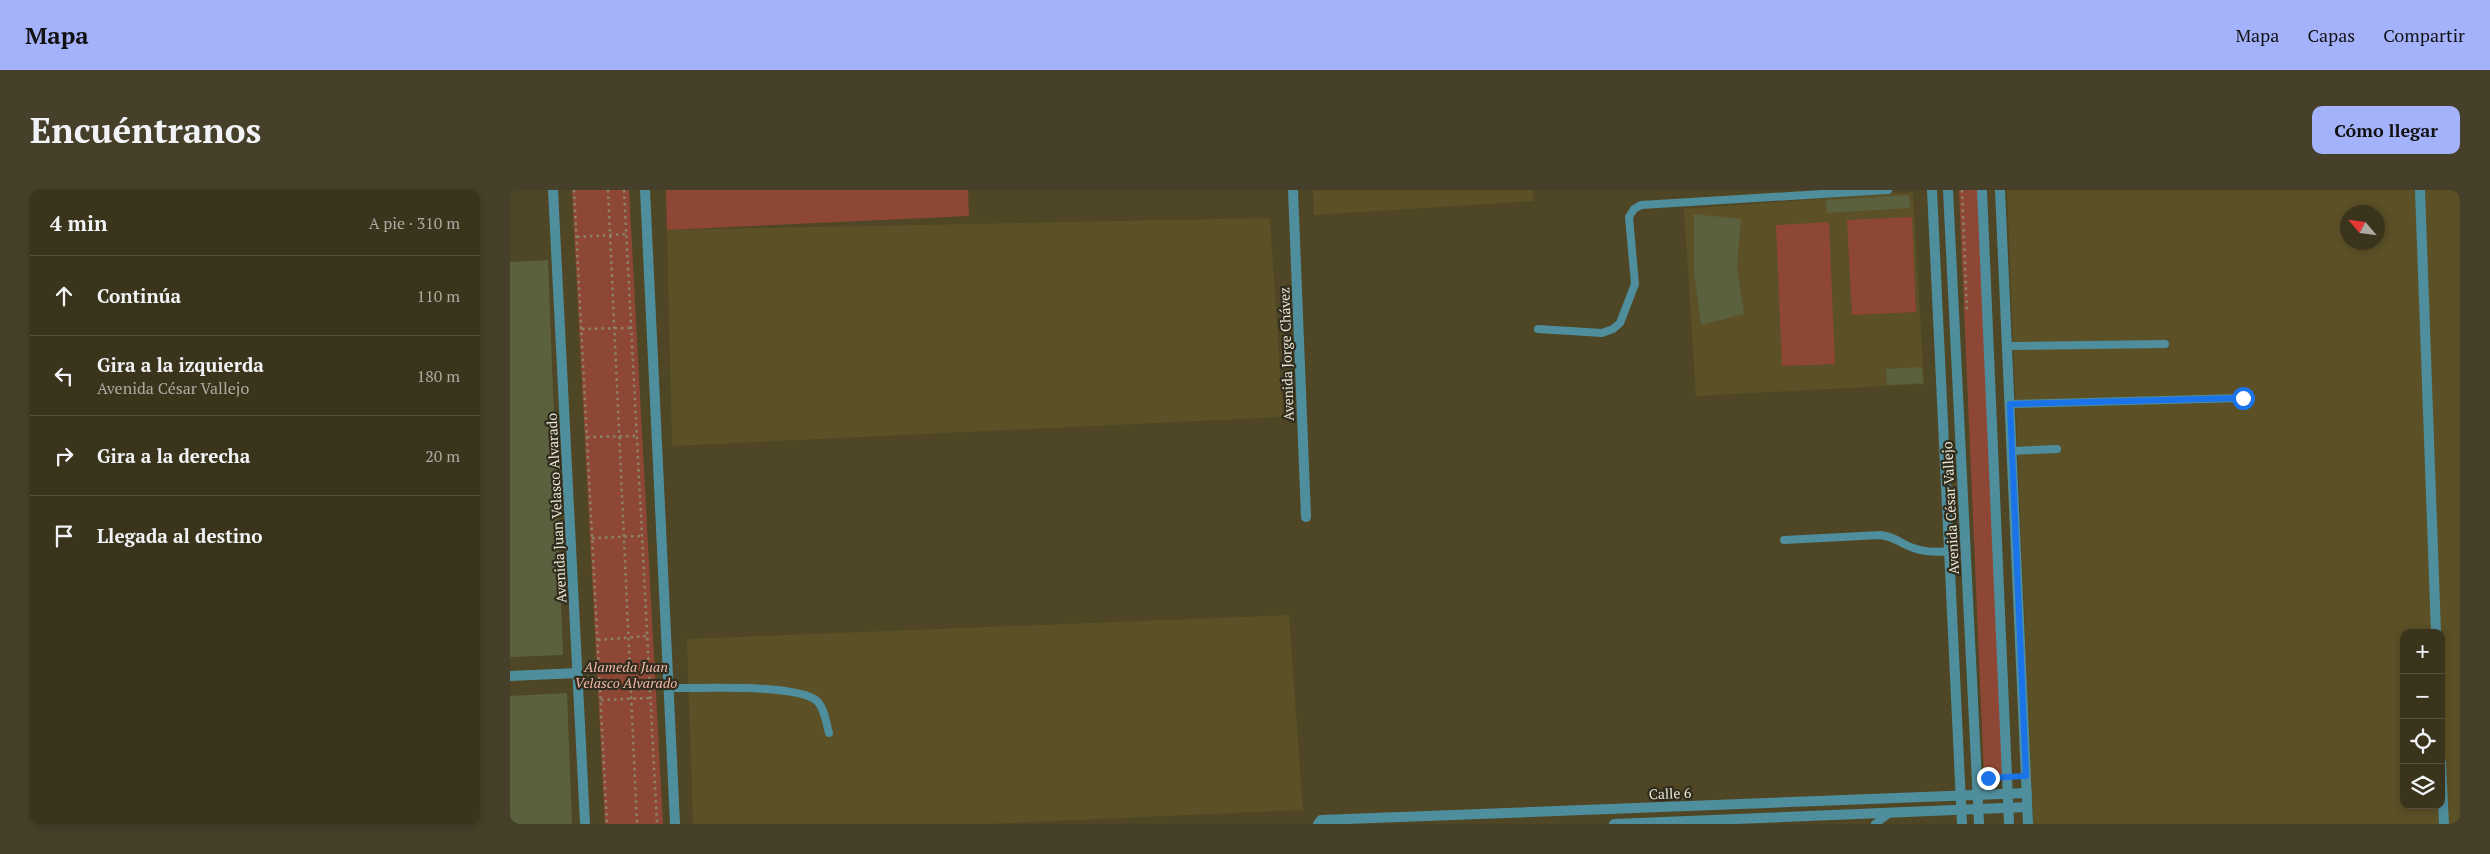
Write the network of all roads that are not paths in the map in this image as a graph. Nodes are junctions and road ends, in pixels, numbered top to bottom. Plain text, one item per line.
1 (553, 190) edge
2 (645, 190) edge
3 (1293, 190) edge
4 (1888, 190) edge
5 (1932, 190) edge
6 (1948, 190) edge
7 (1982, 190) edge
8 (2000, 190) edge
9 (2420, 190) edge
10 (1538, 329) dead end
11 (2166, 344) dead end
12 (2007, 346) junction
13 (2243, 398) dead end
14 (2010, 404) junction
15 (2057, 449) dead end
16 (2012, 451) junction
17 (1306, 517) dead end
18 (1784, 540) dead end
19 (1948, 552) junction
20 (2436, 629) edge
21 (578, 673) junction
22 (510, 676) edge
23 (669, 688) junction
24 (829, 733) dead end
25 (2441, 764) edge
26 (2027, 793) junction
27 (2008, 794) junction
28 (1977, 795) junction
29 (1961, 796) junction
30 (1918, 798) junction
31 (1866, 800) junction
32 (1760, 804) junction
33 (2027, 807) junction
34 (2009, 808) junction
35 (1629, 809) junction
36 (1962, 810) junction
37 (1978, 810) junction
38 (1919, 812) junction
39 (1890, 813) junction
40 (1867, 814) junction
41 (1761, 818) junction
42 (1419, 820) edge
43 (1629, 823) edge
44 (586, 824) edge
45 (675, 824) edge
46 (1318, 824) edge
47 (1614, 824) edge
48 (1875, 824) edge
49 (1962, 824) edge
50 (1979, 824) edge
51 (2010, 824) edge
52 (2028, 824) edge
53 (2444, 824) edge

1 - 21 street, Avenida Juan Velasco Alvarado
2 - 23 street
3 - 17 street, Avenida Jorge Chávez
4 - 10 lane
5 - 19 street, Avenida César Vallejo
6 - 28 street, Avenida César Vallejo
7 - 27 street
8 - 12 street
9 - 20 street
11 - 12 lane
12 - 14 street
13 - 14 lane
14 - 16 street
15 - 16 lane
16 - 26 street
18 - 19 lane
19 - 29 street, Avenida César Vallejo
21 - 22 street
21 - 44 street, Avenida Juan Velasco Alvarado
23 - 24 lane
23 - 45 street
25 - 53 street
26 - 27 street, Calle 6
26 - 33 street
27 - 28 street, Calle 6
27 - 34 street
28 - 29 street, Calle 6
28 - 37 street, Avenida César Vallejo
29 - 30 street, Calle 6
29 - 36 street, Avenida César Vallejo
30 - 31 street, Calle 6
30 - 38 street
31 - 32 street, Calle 6
31 - 40 street
32 - 35 street, Calle 6
32 - 41 street
33 - 34 street, Calle 6
33 - 52 street
34 - 37 street, Calle 6
34 - 51 street
35 - 42 street, Calle 6
35 - 43 street
36 - 37 street, Calle 6
36 - 38 street, Calle 6
36 - 49 street, Avenida César Vallejo
37 - 50 street, Avenida César Vallejo
38 - 39 street, Calle 6
39 - 40 street, Calle 6
39 - 48 lane
40 - 41 street, Calle 6
41 - 43 street, Calle 6
42 - 46 street, Calle 6
43 - 47 street, Calle 6

